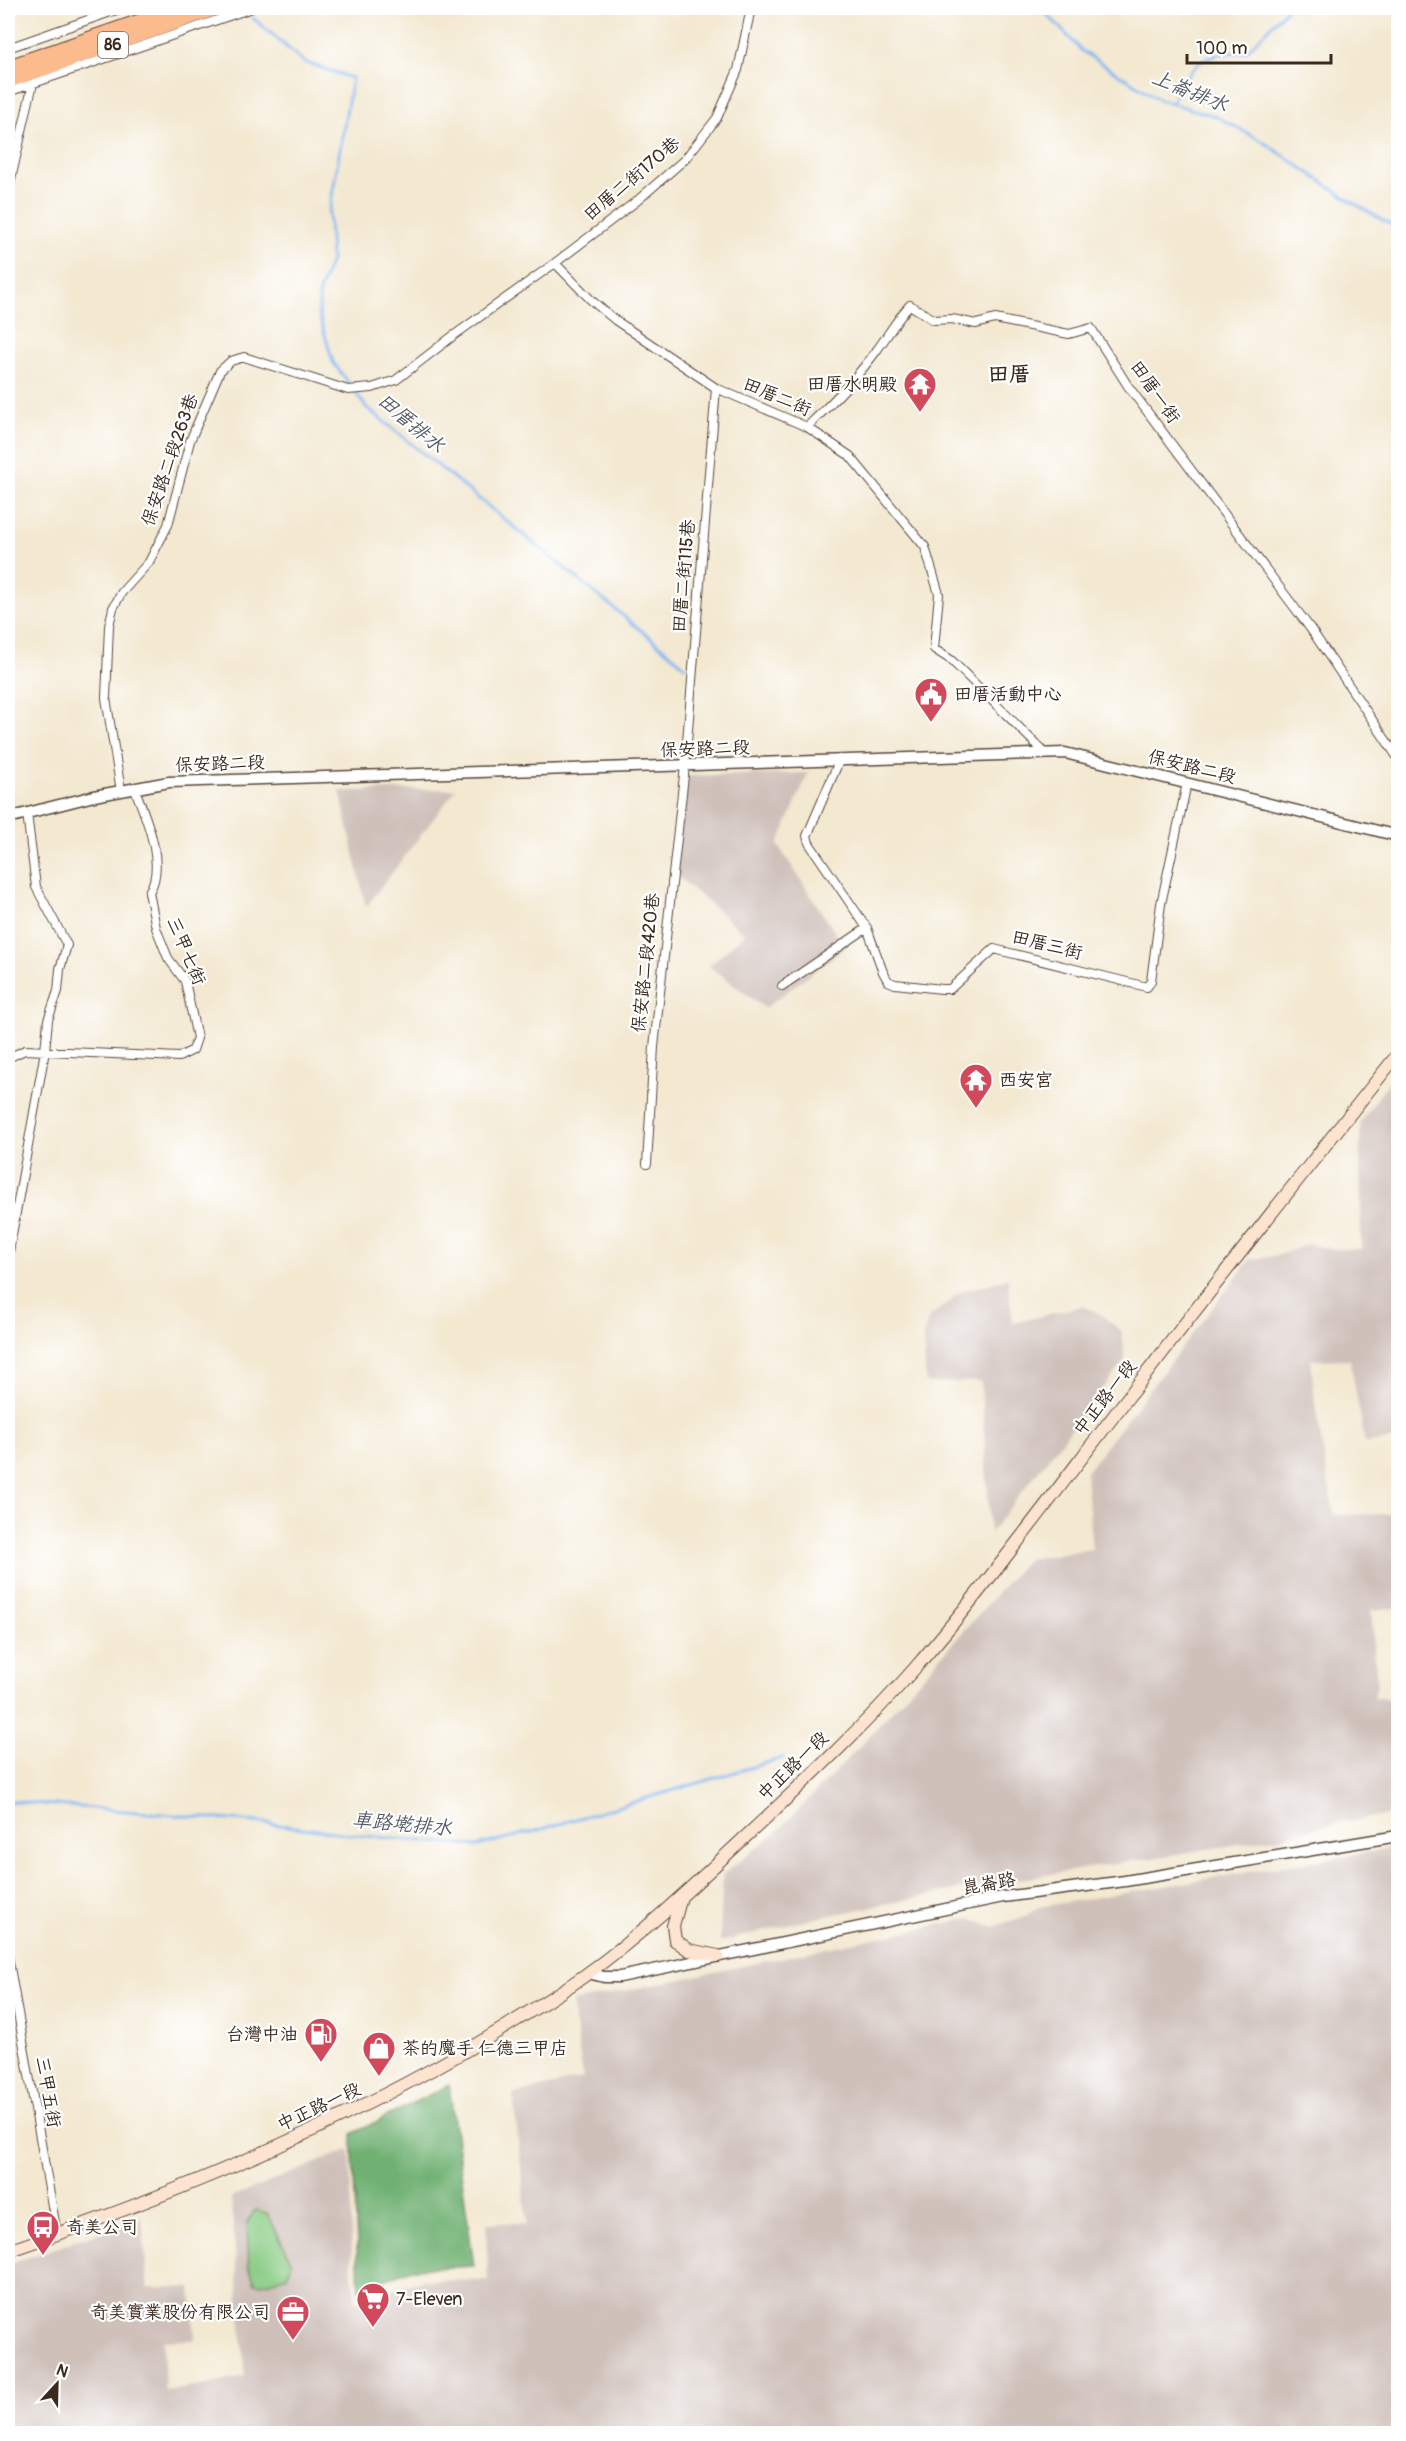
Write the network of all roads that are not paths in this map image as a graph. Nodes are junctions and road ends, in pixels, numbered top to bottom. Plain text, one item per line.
1 (122, 8) edge
2 (178, 8) edge
3 (217, 8) edge
4 (252, 8) edge
5 (751, 8) edge
6 (8, 48) edge
7 (8, 67) edge
8 (8, 81) edge
9 (33, 83) junction
10 (8, 92) edge
11 (8, 192) edge
12 (555, 263) junction
13 (716, 388) junction
14 (807, 427) junction
15 (1046, 754) junction
16 (1398, 758) edge
17 (840, 759) junction
18 (685, 766) junction
19 (1188, 783) junction
20 (134, 787) junction
21 (121, 790) junction
22 (27, 813) junction
23 (8, 818) edge
24 (1398, 836) edge
25 (867, 927) junction
26 (782, 986) dead end
27 (45, 1051) junction
28 (1398, 1054) edge
29 (8, 1058) edge
30 (647, 1164) dead end
31 (8, 1257) edge
32 (1398, 1836) edge
33 (681, 1896) junction
34 (8, 1956) edge
35 (718, 1956) junction
36 (588, 1973) junction
37 (57, 2234) junction
38 (8, 2251) edge

1 - 6 street
2 - 7 highway, 86
3 - 8 highway, 86
4 - 9 street
5 - 12 street, 田厝二街170巷
9 - 10 street
9 - 11 street
12 - 13 street, 田厝二街
12 - 21 street, 保安路二段263巷
13 - 14 street, 田厝二街
13 - 18 street, 田厝二街115巷
14 - 15 street, 田厝二街
14 - 16 street, 田厝一街
15 - 17 street, 保安路二段
15 - 19 street, 保安路二段
17 - 18 street, 保安路二段
17 - 25 street, 田厝三街
18 - 20 street, 保安路二段
18 - 30 street, 保安路二段420巷
19 - 24 street, 保安路二段
19 - 25 street, 田厝三街
20 - 21 street, 保安路二段
20 - 27 street, 三甲七街
21 - 22 street, 保安路二段
22 - 23 street, 保安路二段
22 - 27 street
25 - 26 street
27 - 29 street, 三甲七街
27 - 31 street
28 - 33 main road, 中正路一段
32 - 35 street, 崑崙路
33 - 35 main road
33 - 36 main road, 中正路一段
34 - 37 street, 三甲五街
35 - 36 street, 崑崙路
36 - 37 main road, 中正路一段
37 - 38 main road, 中正路一段

